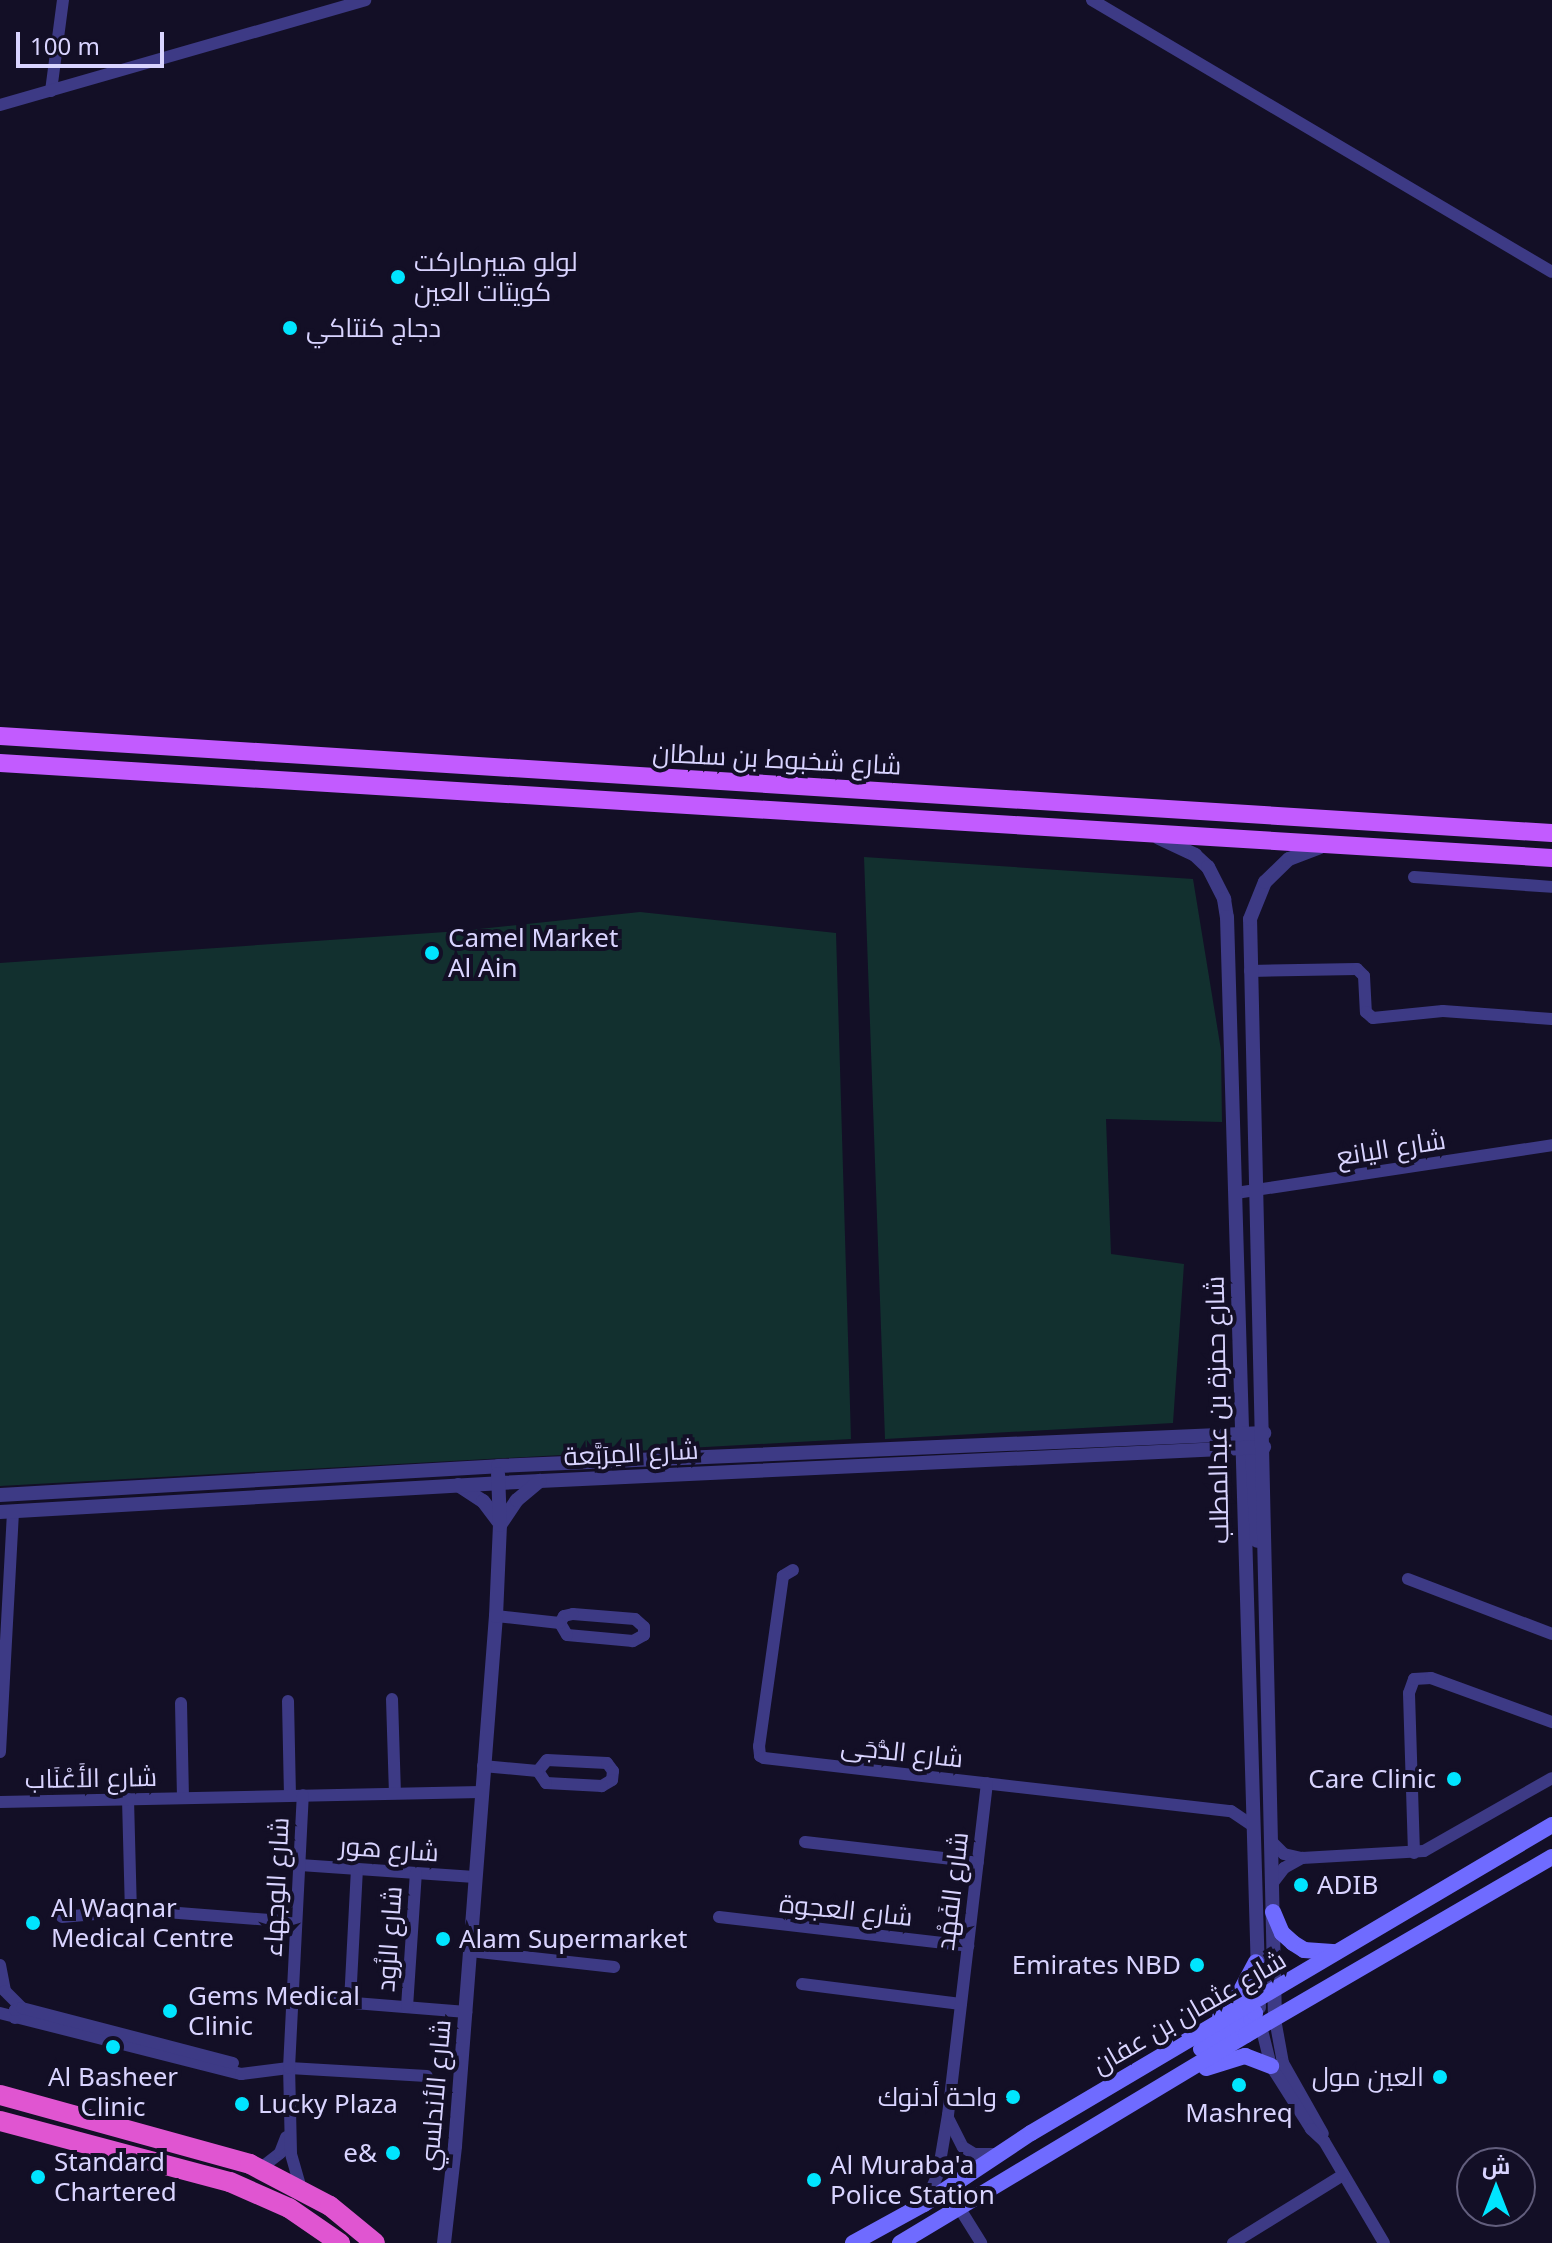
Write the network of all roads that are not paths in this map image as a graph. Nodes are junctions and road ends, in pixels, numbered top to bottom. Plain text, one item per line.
1 (63, 0) edge
2 (365, 0) edge
3 (1092, 0) edge
4 (51, 91) junction
5 (0, 105) edge
6 (1552, 272) edge
7 (0, 736) edge
8 (5, 766) edge
9 (1552, 833) edge
10 (1147, 834) junction
11 (1327, 844) junction
12 (1552, 858) edge
13 (1414, 877) dead end
14 (1552, 887) edge
15 (1250, 971) junction
16 (1552, 1019) edge
17 (1552, 1145) edge
18 (1254, 1191) junction
19 (1236, 1193) junction
20 (1252, 1441) junction
21 (502, 1466) junction
22 (540, 1481) junction
23 (502, 1482) junction
24 (458, 1485) junction
25 (0, 1495) edge
26 (6, 1512) edge
27 (500, 1525) junction
28 (793, 1570) dead end
29 (1408, 1579) dead end
30 (496, 1616) junction
31 (560, 1623) junction
32 (1552, 1634) edge
33 (392, 1699) dead end
34 (288, 1701) dead end
35 (181, 1703) dead end
36 (1552, 1722) edge
37 (0, 1752) edge
38 (483, 1766) junction
39 (538, 1771) junction
40 (1552, 1778) edge
41 (987, 1783) junction
42 (481, 1792) junction
43 (395, 1793) junction
44 (296, 1795) junction
45 (1251, 1795) junction
46 (183, 1798) junction
47 (128, 1799) junction
48 (0, 1802) edge
49 (1231, 1811) junction
50 (1252, 1825) junction
51 (1552, 1825) edge
52 (1271, 1841) junction
53 (805, 1842) dead end
54 (1414, 1853) junction
55 (1552, 1857) edge
56 (1302, 1858) junction
57 (978, 1862) junction
58 (300, 1865) junction
59 (357, 1869) junction
60 (416, 1873) junction
61 (475, 1877) junction
62 (1272, 1884) junction
63 (131, 1911) junction
64 (1273, 1912) junction
65 (62, 1917) dead end
66 (719, 1917) dead end
67 (296, 1922) junction
68 (968, 1946) junction
69 (470, 1951) junction
70 (1337, 1952) junction
71 (1256, 1962) junction
72 (0, 1965) edge
73 (614, 1967) dead end
74 (802, 1984) dead end
75 (1274, 1990) junction
76 (292, 1998) junction
77 (350, 2002) junction
78 (1254, 2002) junction
79 (961, 2004) junction
80 (407, 2007) junction
81 (466, 2012) junction
82 (0, 2013) edge
83 (18, 2013) junction
84 (1268, 2023) junction
85 (1212, 2027) junction
86 (1271, 2066) junction
87 (289, 2068) junction
88 (427, 2076) dead end
89 (1178, 2077) junction
90 (0, 2095) edge
91 (29, 2102) junction
92 (0, 2106) edge
93 (948, 2115) junction
94 (0, 2121) edge
95 (289, 2126) junction
96 (1324, 2141) junction
97 (1000, 2154) junction
98 (261, 2168) junction
99 (1343, 2175) junction
100 (301, 2189) junction
101 (924, 2204) junction
102 (960, 2209) junction
103 (340, 2243) edge
104 (375, 2243) edge
105 (444, 2243) edge
106 (853, 2243) edge
107 (900, 2243) edge
108 (981, 2243) edge
109 (1233, 2243) edge
110 (1384, 2243) edge

1 - 4 street
2 - 4 street
3 - 6 street
4 - 5 street
7 - 9 main road, شارع شخبوط بن سلطان
8 - 10 main road, شارع شخبوط بن سلطان
10 - 11 main road, شارع شخبوط بن سلطان
10 - 19 street, شارع حمزة بن عبدالمطلب
11 - 12 main road, شارع شخبوط بن سلطان
11 - 15 street, شارع حمزة بن عبدالمطلب
13 - 14 street
15 - 16 street
15 - 18 street, شارع حمزة بن عبدالمطلب
17 - 18 street, شارع اليانع
18 - 19 street, شارع اليانع
18 - 20 street, شارع حمزة بن عبدالمطلب
19 - 20 street, شارع حمزة بن عبدالمطلب
20 - 21 street, شارع المِرَبَّعة
20 - 22 street, شارع المِرَبَّعة
20 - 45 street, شارع حمزة بن عبدالمطلب
20 - 52 street
21 - 23 street, شارع الأندلسي
21 - 25 street, شارع المِرَبَّعة
22 - 23 street, شارع المِرَبَّعة
22 - 27 street
23 - 24 street, شارع المِرَبَّعة
23 - 27 street, شارع الأندلسي
24 - 26 street, شارع المِرَبَّعة
24 - 27 street
26 - 37 street
27 - 30 street, شارع الأندلسي
28 - 41 street, شارع الدُّجَى
29 - 32 street
30 - 31 street
30 - 38 street, شارع الأندلسي
31 - 31 street
33 - 43 street
34 - 44 street
35 - 46 street, شارع الأَعْنَاب
36 - 54 street
38 - 39 street
38 - 42 street, شارع الأندلسي
39 - 39 street
40 - 54 street
41 - 49 street, شارع الدُّجَى
41 - 57 street, شارع الفَهْد
42 - 43 street, شارع الأَعْنَاب
42 - 61 street, شارع الأندلسي
43 - 44 street, شارع الأَعْنَاب
44 - 46 street, شارع الأَعْنَاب
44 - 58 street, شارع الوجهاء
45 - 49 street
45 - 50 street, شارع حمزة بن عبدالمطلب
46 - 47 street, شارع الأَعْنَاب
47 - 48 street, شارع الأَعْنَاب
47 - 63 street
49 - 50 street, شارع الدُّجَى
50 - 71 street, شارع حمزة بن عبدالمطلب
51 - 70 main road, شارع عثمان بن عفان
52 - 56 street
52 - 62 street
53 - 57 street
54 - 56 street
55 - 84 main road, شارع عثمان بن عفان
56 - 62 street
57 - 68 street, شارع الفَهْد
58 - 59 street, شارع هور
58 - 67 street, شارع الوجهاء
59 - 60 street, شارع هور
59 - 77 street
60 - 61 street, شارع هور
60 - 80 street, شارع الزُود
61 - 69 street, شارع الأندلسي
62 - 64 street
63 - 65 street
63 - 67 street
64 - 70 main road
64 - 75 street
66 - 68 street, شارع العجوة
67 - 76 street, شارع الوجهاء
68 - 79 street, شارع الفَهْد
69 - 73 street
69 - 81 street, شارع الأندلسي
70 - 75 main road, شارع عثمان بن عفان
71 - 78 street, شارع حمزة بن عبدالمطلب
71 - 85 main road
72 - 83 street
74 - 79 street
75 - 78 main road, شارع عثمان بن عفان
75 - 84 street
76 - 77 street
76 - 87 street, شارع الوجهاء
77 - 80 street
78 - 84 street, شارع حمزة بن عبدالمطلب
78 - 85 main road, شارع عثمان بن عفان
78 - 89 main road
79 - 93 street, شارع الفَهْد
80 - 81 street
81 - 105 street, شارع الأندلسي
82 - 83 street
83 - 87 street
84 - 86 street
84 - 89 main road, شارع عثمان بن عفان
84 - 96 street
85 - 97 main road, شارع عثمان بن عفان
86 - 89 main road
86 - 96 street
87 - 88 street
87 - 95 street, شارع الوجهاء
89 - 102 main road, شارع عثمان بن عفان
90 - 91 highway
91 - 92 highway
91 - 98 highway
93 - 97 street
93 - 101 street, شارع الفَهْد
94 - 103 highway
95 - 98 street, شارع الوجهاء
95 - 100 street, شارع الوجهاء
96 - 99 street
97 - 101 main road, شارع عثمان بن عفان
98 - 100 highway
99 - 109 street
99 - 110 street
100 - 104 highway
101 - 106 main road, شارع عثمان بن عفان
102 - 107 main road, شارع عثمان بن عفان
102 - 108 street

